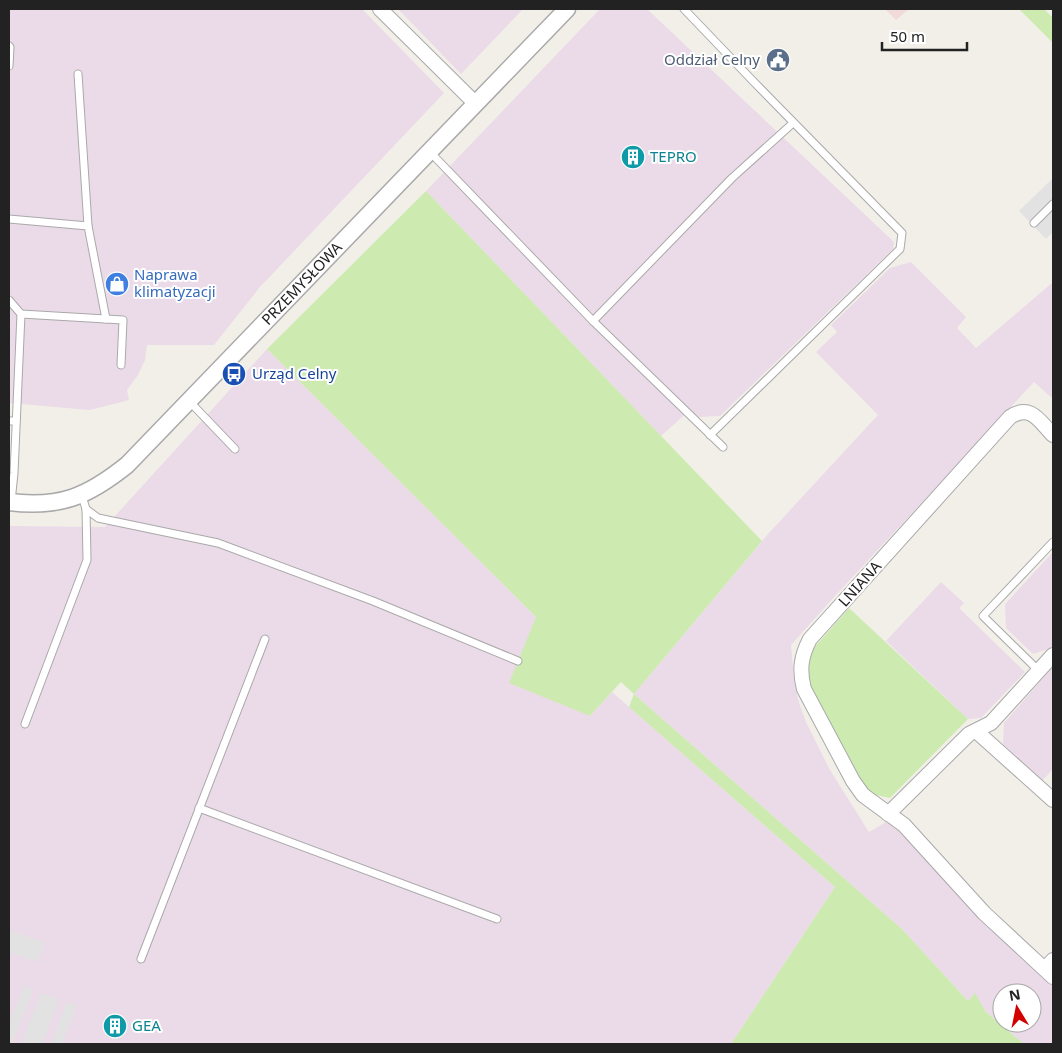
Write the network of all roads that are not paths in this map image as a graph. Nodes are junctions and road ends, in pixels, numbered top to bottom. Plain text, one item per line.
1 (380, 9) edge
2 (566, 9) edge
3 (684, 9) edge
4 (9, 46) edge
5 (9, 66) edge
6 (78, 74) dead end
7 (475, 103) junction
8 (793, 123) junction
9 (430, 152) junction
10 (1053, 204) edge
11 (9, 219) edge
12 (1034, 223) dead end
13 (88, 226) junction
14 (9, 300) edge
15 (21, 314) junction
16 (106, 319) junction
17 (593, 321) junction
18 (122, 365) dead end
19 (190, 402) junction
20 (13, 421) edge
21 (710, 435) junction
22 (1053, 435) edge
23 (723, 447) dead end
24 (235, 449) dead end
25 (10, 502) edge
26 (84, 503) junction
27 (1053, 542) edge
28 (265, 639) dead end
29 (1053, 655) edge
30 (518, 660) dead end
31 (1039, 671) junction
32 (25, 724) dead end
33 (976, 731) junction
34 (1051, 794) edge
35 (199, 808) junction
36 (888, 814) junction
37 (497, 919) dead end
38 (141, 959) dead end
39 (1050, 969) edge

1 - 7 street
2 - 7 street, PRZEMYSŁOWA
3 - 8 lane
4 - 5 lane
6 - 13 lane
7 - 9 street, PRZEMYSŁOWA
8 - 17 lane
8 - 21 lane
9 - 17 lane
9 - 19 street, PRZEMYSŁOWA
10 - 12 lane
11 - 13 lane
13 - 16 lane
14 - 15 lane
15 - 16 lane
15 - 20 lane
16 - 18 lane
17 - 21 lane
19 - 24 lane
19 - 26 street, PRZEMYSŁOWA
20 - 25 lane
21 - 23 lane
22 - 36 street, LNIANA
25 - 26 street, PRZEMYSŁOWA
26 - 30 lane
26 - 32 lane
27 - 31 lane
28 - 35 lane
29 - 31 street
31 - 33 street
33 - 34 street
33 - 36 street
35 - 37 lane
35 - 38 lane
36 - 39 street, LNIANA

